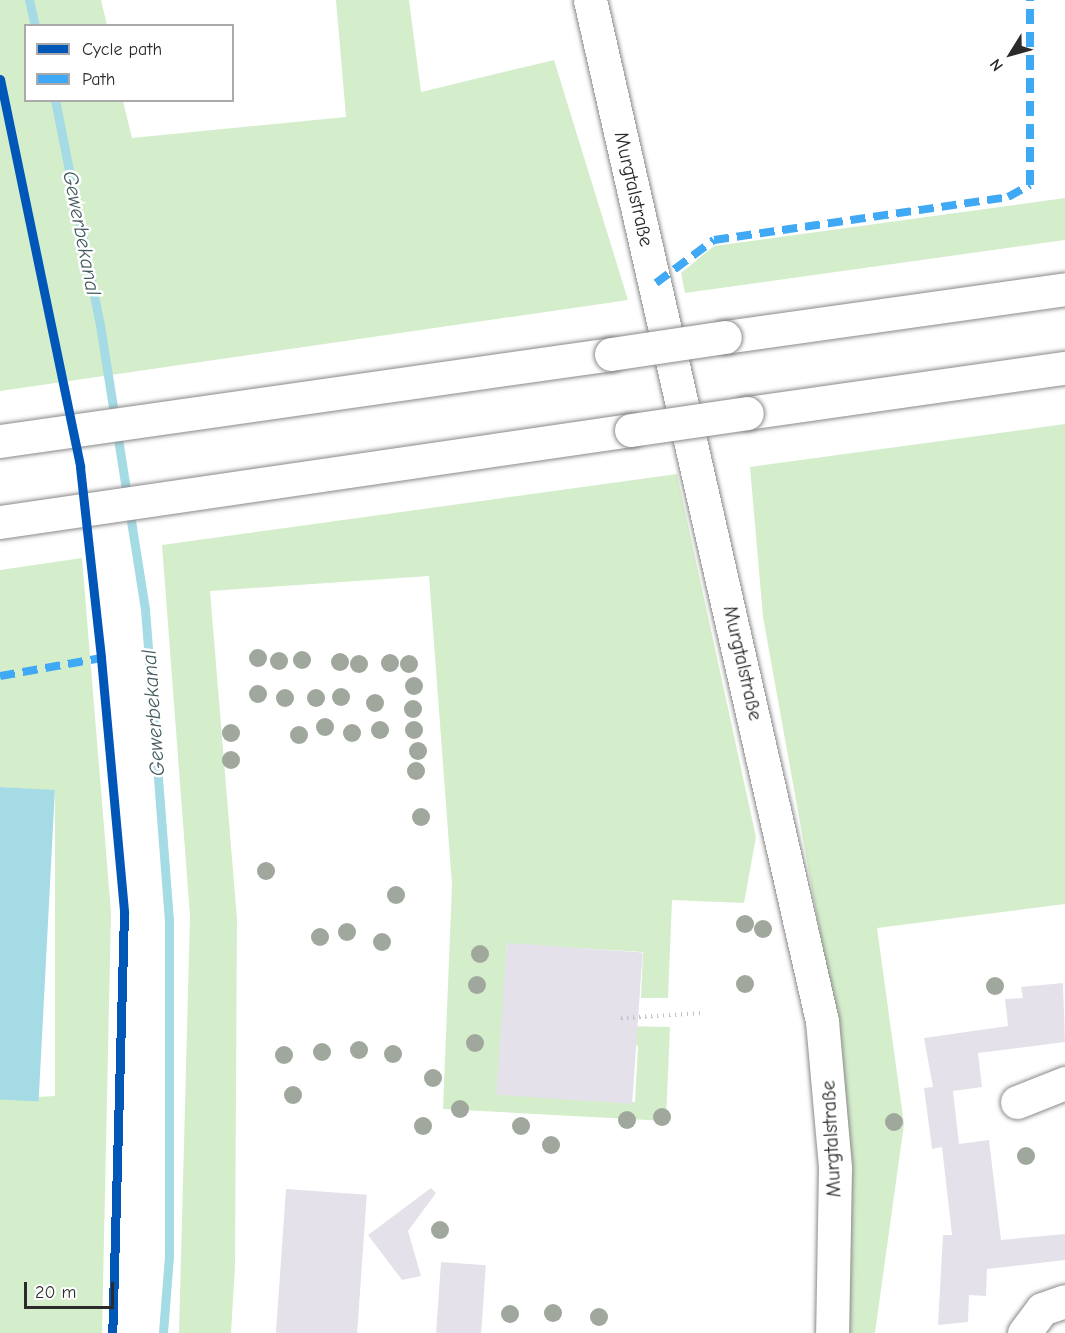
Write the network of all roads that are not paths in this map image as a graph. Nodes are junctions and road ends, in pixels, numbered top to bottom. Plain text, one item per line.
1 (590, 0) edge
2 (1065, 289) edge
3 (1065, 368) edge
4 (0, 441) edge
5 (0, 522) edge
6 (1065, 1083) edge
7 (1017, 1102) dead end
8 (1065, 1301) edge
9 (832, 1333) edge
10 (1024, 1333) edge

1 - 9 main road, Murgtalstraße
2 - 4 main road, bridge
3 - 5 main road, bridge
6 - 7 main road
8 - 10 main road

